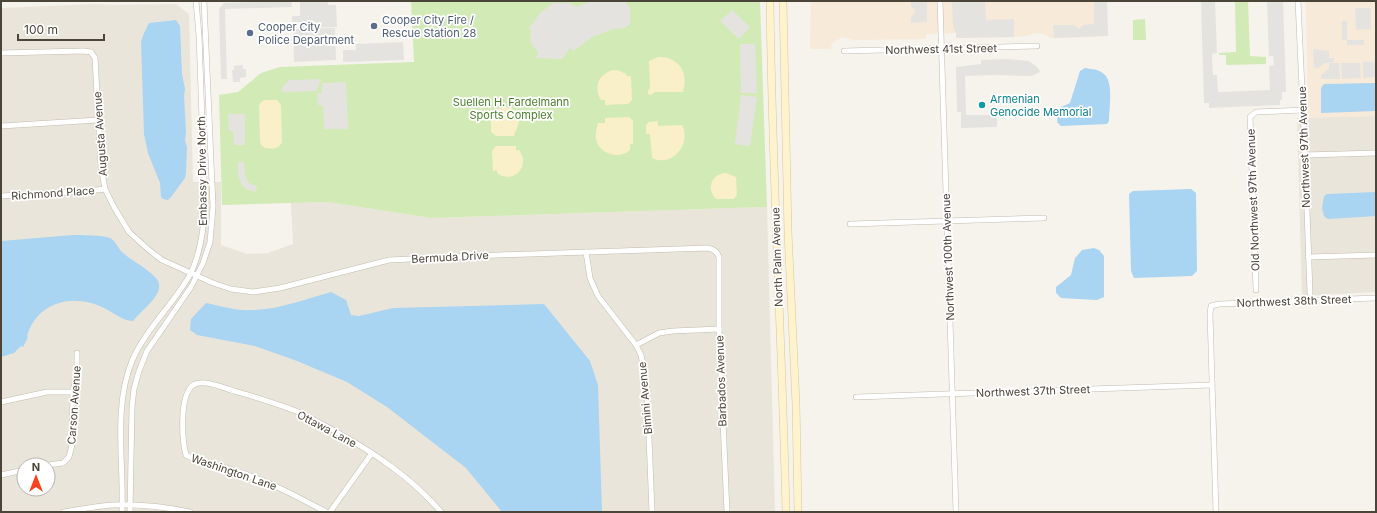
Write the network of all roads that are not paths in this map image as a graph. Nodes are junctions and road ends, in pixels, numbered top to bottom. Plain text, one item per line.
1 (196, 1) edge
2 (204, 1) edge
3 (770, 1) edge
4 (783, 1) edge
5 (940, 1) edge
6 (1298, 1) edge
7 (1037, 46) dead end
8 (942, 49) junction
9 (844, 51) dead end
10 (1, 53) edge
11 (1303, 110) junction
12 (98, 120) junction
13 (1, 126) edge
14 (1376, 154) edge
15 (1305, 155) junction
16 (105, 189) junction
17 (1, 196) edge
18 (1044, 218) dead end
19 (947, 221) junction
20 (850, 224) dead end
21 (716, 251) joint
22 (586, 252) junction
23 (1376, 255) edge
24 (1308, 257) junction
25 (191, 273) junction
26 (197, 276) junction
27 (1256, 290) dead end
28 (1310, 293) dead end
29 (1376, 298) edge
30 (719, 329) junction
31 (793, 341) junction
32 (781, 342) junction
33 (636, 345) junction
34 (77, 353) dead end
35 (1211, 385) junction
36 (73, 392) junction
37 (953, 394) junction
38 (856, 397) dead end
39 (1, 402) edge
40 (372, 453) junction
41 (186, 455) joint
42 (56, 463) edge
43 (16, 472) edge
44 (1, 475) edge
45 (122, 505) junction
46 (130, 505) junction
47 (64, 512) edge
48 (122, 512) edge
49 (130, 512) edge
50 (190, 512) edge
51 (326, 512) edge
52 (330, 512) edge
53 (441, 512) edge
54 (652, 512) edge
55 (727, 512) edge
56 (786, 512) edge
57 (798, 512) edge
58 (956, 512) edge
59 (1216, 512) edge

1 - 25 street, Embassy Drive North
2 - 26 street, Embassy Drive North
3 - 32 main road, North Palm Avenue
4 - 31 main road, North Palm Avenue
5 - 8 street, Northwest 100th Avenue
6 - 11 street, Northwest 97th Avenue
7 - 8 street, Northwest 41st Street
8 - 9 street, Northwest 41st Street
8 - 19 street, Northwest 100th Avenue
10 - 12 street, Augusta Avenue
11 - 15 street, Northwest 97th Avenue
11 - 27 street, Old Northwest 97th Avenue
12 - 13 street
12 - 16 street, Augusta Avenue
14 - 15 street
15 - 24 street, Northwest 97th Avenue
16 - 17 street, Richmond Place
16 - 25 street, Augusta Avenue
18 - 19 street
19 - 20 street
19 - 37 street, Northwest 100th Avenue
21 - 22 street, Bermuda Drive
21 - 30 street, Barbados Avenue
22 - 26 street, Bermuda Drive
22 - 33 street, Bimini Avenue
23 - 24 street
24 - 28 street, Northwest 97th Avenue
25 - 26 street, Bermuda Drive
25 - 45 street, Embassy Drive North
26 - 46 street, Embassy Drive North
29 - 35 street, Northwest 38th Street
30 - 33 street
30 - 55 street, Barbados Avenue
31 - 32 main road
31 - 57 main road, North Palm Avenue
32 - 56 main road, North Palm Avenue
33 - 54 street, Bimini Avenue
34 - 36 street, Carson Avenue
35 - 37 street, Northwest 37th Street
35 - 59 street
36 - 39 street
36 - 42 street, Carson Avenue
37 - 38 street, Northwest 37th Street
37 - 58 street, Northwest 100th Avenue
40 - 41 street, Ottawa Lane
40 - 52 street
40 - 53 street, Ottawa Lane
41 - 51 street, Washington Lane
43 - 44 street
45 - 46 street
45 - 47 street
45 - 48 street, Embassy Drive North
46 - 49 street, Embassy Drive North
46 - 50 street

